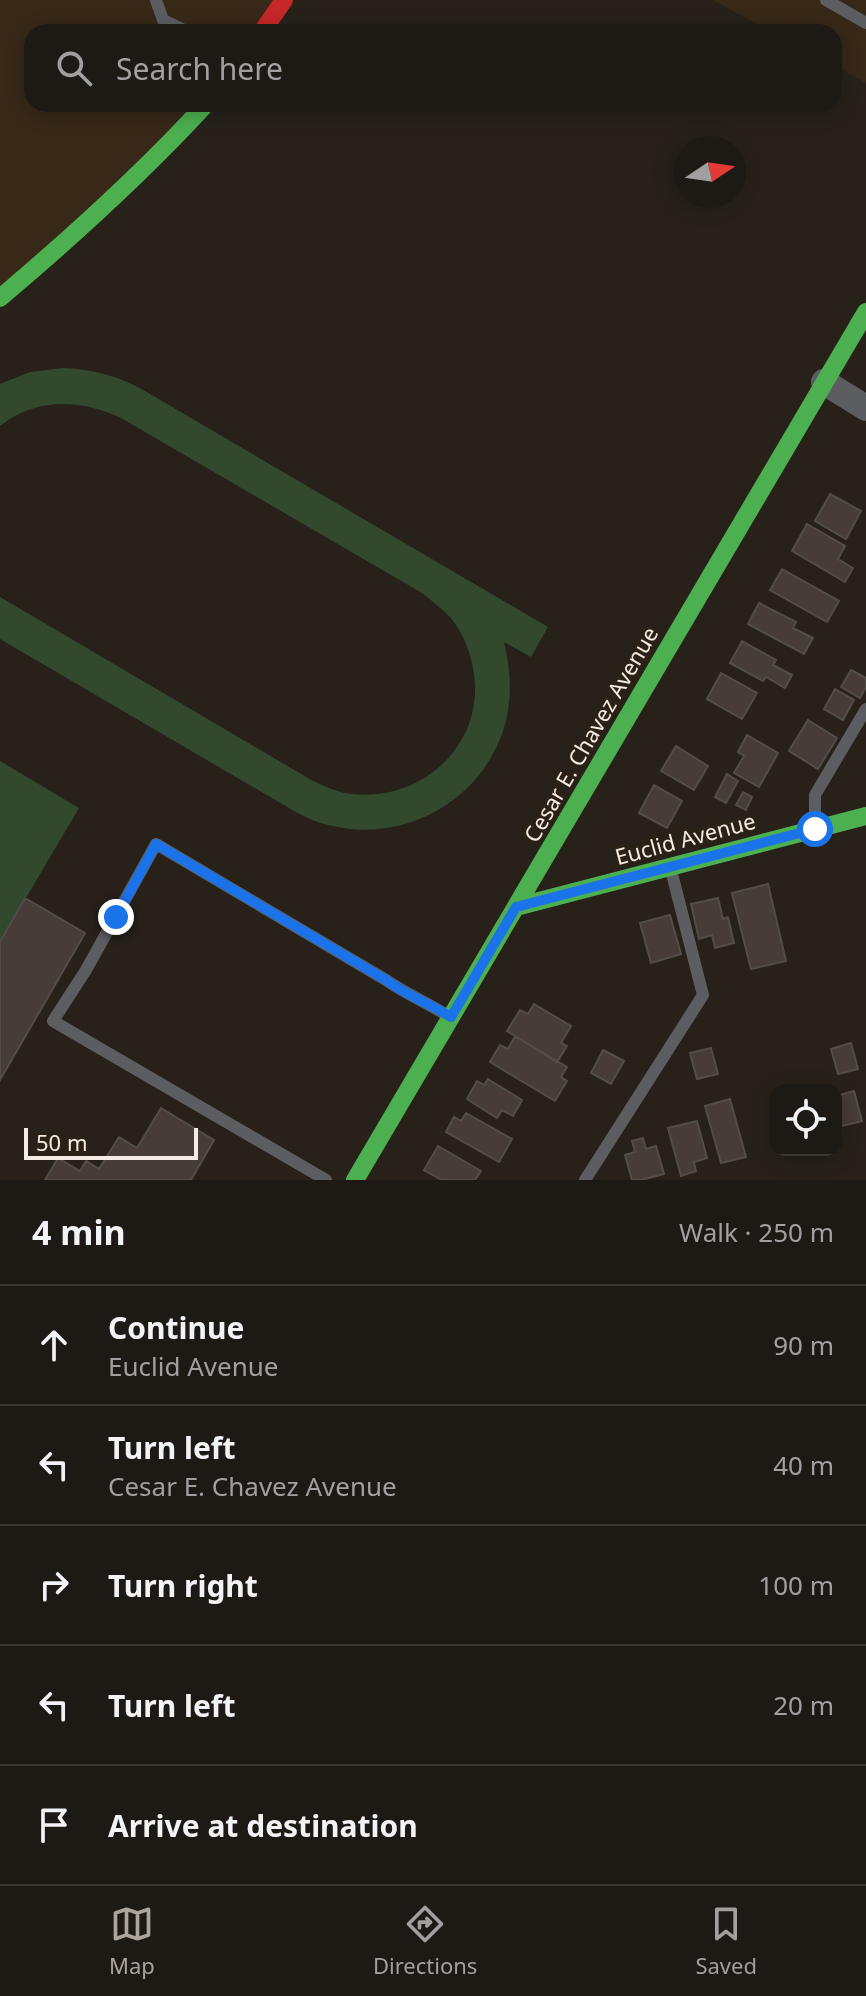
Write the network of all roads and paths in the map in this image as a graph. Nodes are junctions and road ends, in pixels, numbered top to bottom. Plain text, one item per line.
1 (156, 0) edge
2 (284, 0) edge
3 (826, 0) edge
4 (866, 23) edge
5 (171, 24) edge
6 (268, 24) edge
7 (199, 112) edge
8 (0, 298) edge
9 (866, 312) edge
10 (824, 382) junction
11 (866, 408) edge
12 (866, 709) edge
13 (866, 816) edge
14 (815, 829) junction
15 (670, 867) junction
16 (516, 907) junction
17 (451, 1017) junction
18 (326, 1180) edge
19 (355, 1180) edge
20 (585, 1180) edge

1 - 5 lane
2 - 6 main road
3 - 4 lane
7 - 8 main road
9 - 10 main road, Cesar E. Chavez Avenue
10 - 11 street
10 - 16 main road, Cesar E. Chavez Avenue
12 - 14 lane
13 - 14 main road, Euclid Avenue
14 - 15 main road, Euclid Avenue
15 - 16 main road, Euclid Avenue
15 - 20 lane
16 - 17 main road, Cesar E. Chavez Avenue
17 - 18 lane
17 - 19 main road, Cesar E. Chavez Avenue

